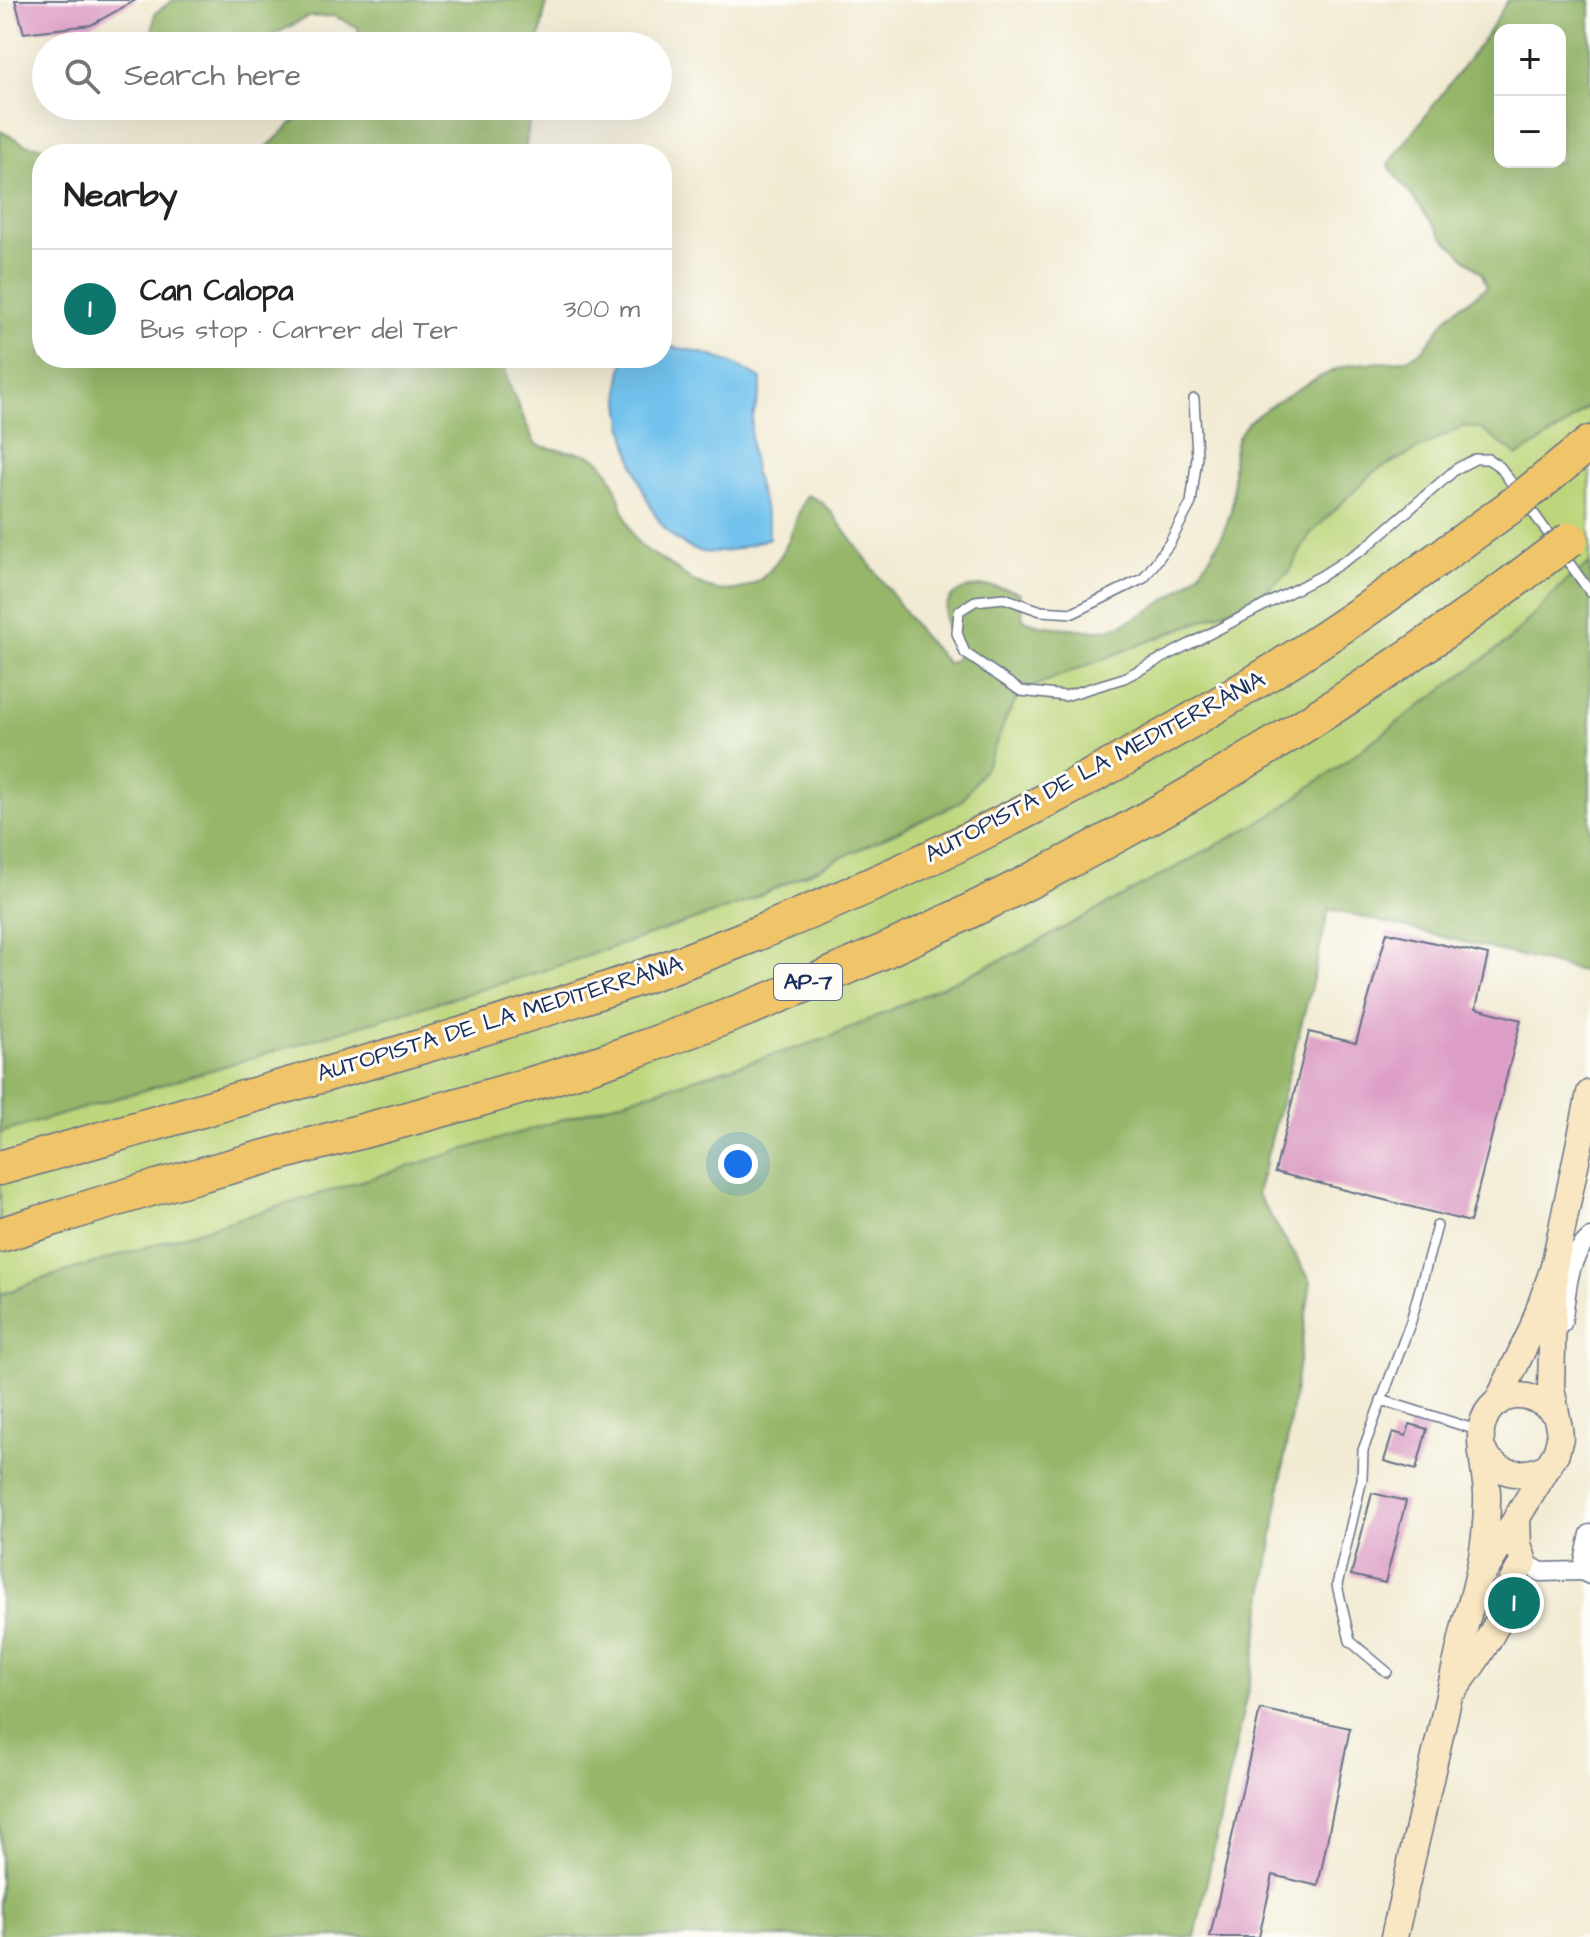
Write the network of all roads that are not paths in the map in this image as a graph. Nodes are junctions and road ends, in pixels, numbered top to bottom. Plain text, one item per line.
1 (1194, 399) dead end
2 (1590, 443) edge
3 (1580, 532) edge
4 (1590, 592) edge
5 (1590, 1093) edge
6 (0, 1168) edge
7 (1437, 1226) dead end
8 (0, 1235) edge
9 (1590, 1238) edge
10 (1554, 1267) junction
11 (1551, 1361) junction
12 (1381, 1400) junction
13 (1497, 1403) junction
14 (1554, 1413) junction
15 (1483, 1442) junction
16 (1546, 1467) junction
17 (1517, 1518) junction
18 (1590, 1534) edge
19 (1524, 1562) junction
20 (1586, 1573) edge
21 (1478, 1582) junction
22 (1387, 1672) dead end
23 (1449, 1696) junction
24 (1394, 1937) edge

1 - 4 lane
2 - 6 highway, AUTOPISTA DE LA MEDITERRÀNIA / AP-7, bridge
3 - 8 highway, AP-7, bridge
5 - 10 main road
7 - 12 lane
9 - 11 street
10 - 11 main road
10 - 13 main road
11 - 14 main road
12 - 15 lane
12 - 22 lane
13 - 14 main road
13 - 15 main road
14 - 16 main road
15 - 16 main road
15 - 21 main road
16 - 17 main road
17 - 19 main road
17 - 21 main road
18 - 20 street
19 - 20 street
19 - 23 main road
21 - 23 main road
23 - 24 main road

